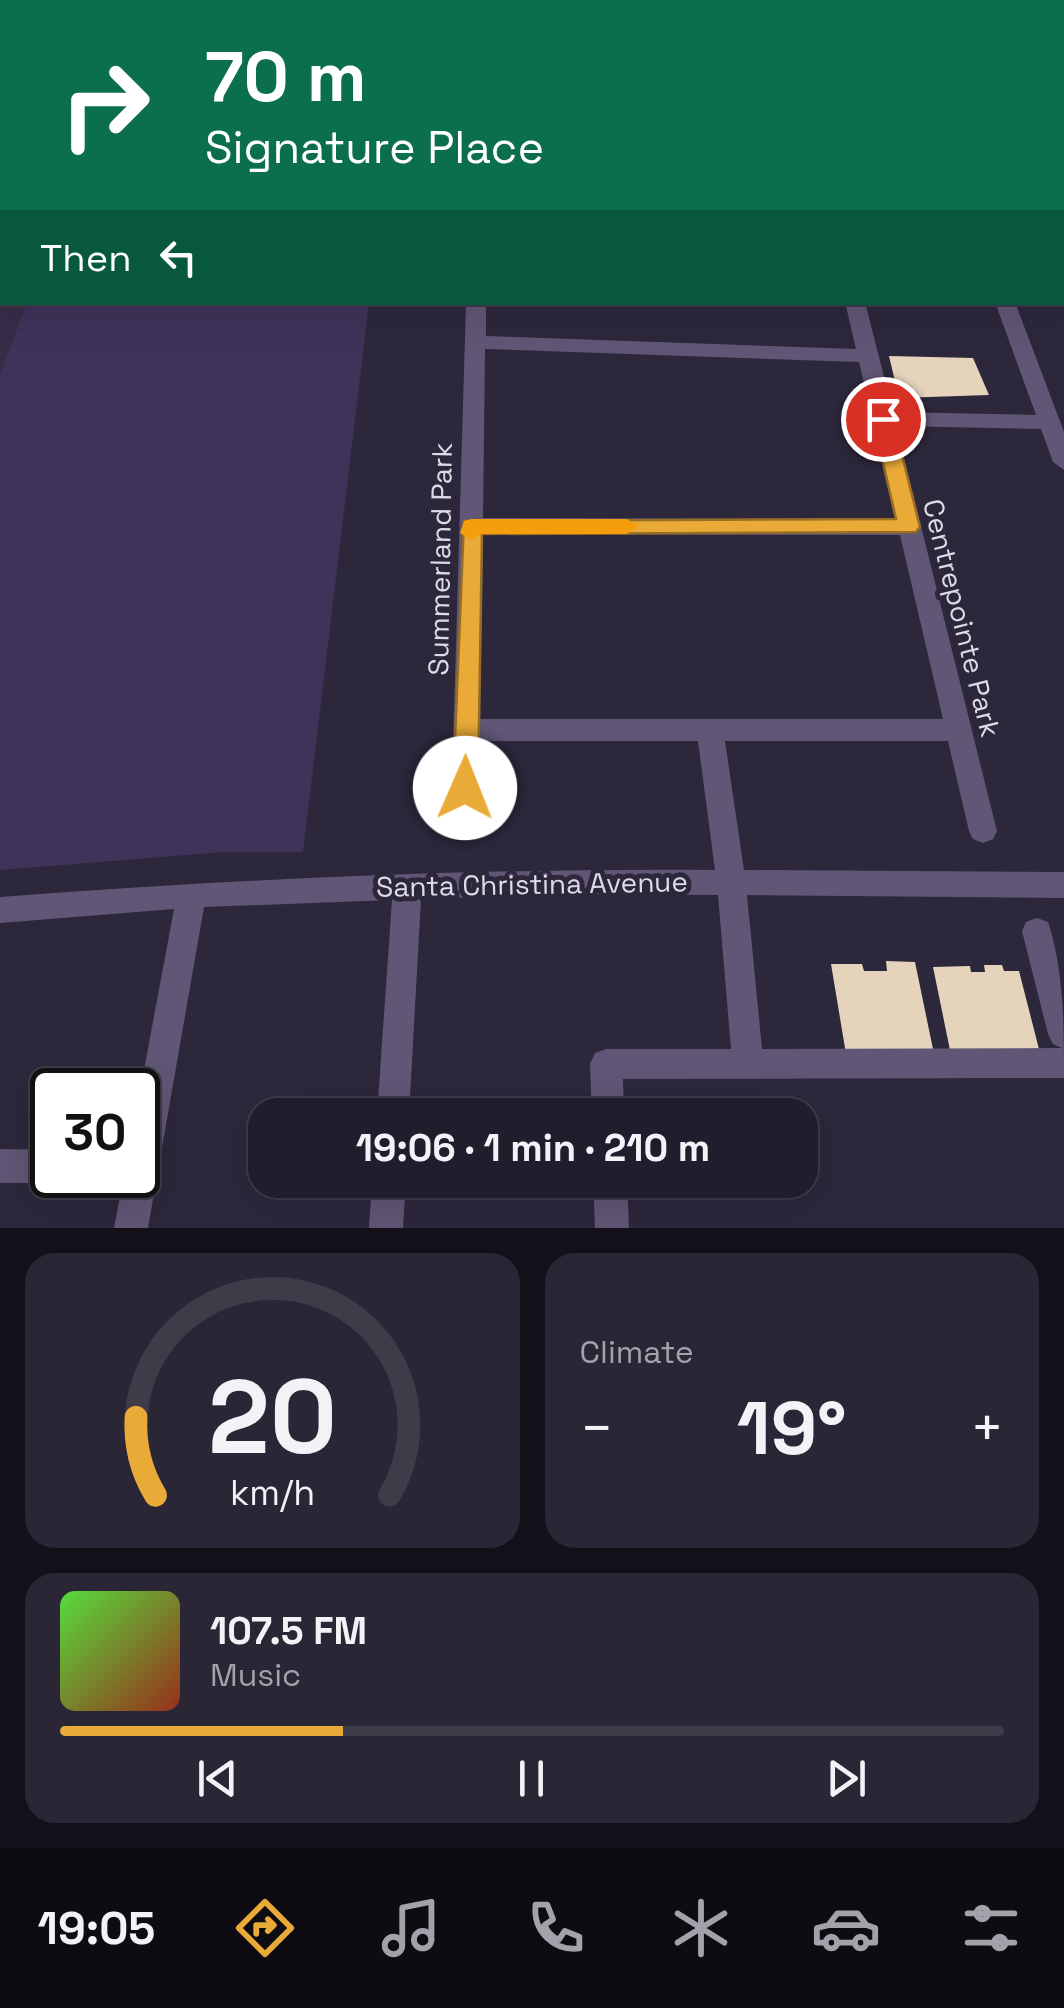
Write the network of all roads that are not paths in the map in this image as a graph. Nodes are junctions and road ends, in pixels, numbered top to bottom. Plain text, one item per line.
1 (476, 305) edge
2 (856, 305) edge
3 (1006, 305) edge
4 (475, 342) junction
5 (868, 356) junction
6 (883, 419) junction
7 (1048, 422) junction
8 (1064, 462) edge
9 (471, 526) junction
10 (909, 527) junction
11 (466, 730) junction
12 (710, 730) junction
13 (958, 730) junction
14 (464, 817) dead end
15 (982, 831) dead end
16 (731, 880) junction
17 (1064, 885) edge
18 (407, 887) junction
19 (192, 895) junction
20 (0, 910) edge
21 (1037, 931) dead end
22 (1064, 1034) edge
23 (1064, 1063) edge
24 (748, 1064) junction
25 (159, 1068) edge
26 (394, 1098) edge
27 (607, 1098) edge
28 (0, 1166) edge
29 (30, 1166) edge
30 (135, 1198) edge
31 (388, 1198) edge
32 (611, 1198) edge
33 (131, 1228) edge
34 (386, 1228) edge
35 (612, 1228) edge

1 - 4 street, Summerland Park
2 - 5 street, Centrepointe Park
3 - 7 street
4 - 5 street
4 - 9 street, Summerland Park
5 - 6 street, Centrepointe Park
6 - 7 street
6 - 10 street, Centrepointe Park
7 - 8 street
9 - 10 street
9 - 11 street, Summerland Park
10 - 13 street, Centrepointe Park
11 - 12 street
11 - 14 street, Summerland Park
12 - 13 street
12 - 16 street
13 - 15 street, Centrepointe Park
16 - 17 street, Santa Christina Avenue
16 - 18 street, Santa Christina Avenue
16 - 24 street
18 - 19 street, Santa Christina Avenue
18 - 26 street
19 - 20 street, Santa Christina Avenue
19 - 25 street
21 - 22 street
23 - 24 street
24 - 27 street
28 - 29 street
30 - 33 street
31 - 34 street
32 - 35 street

